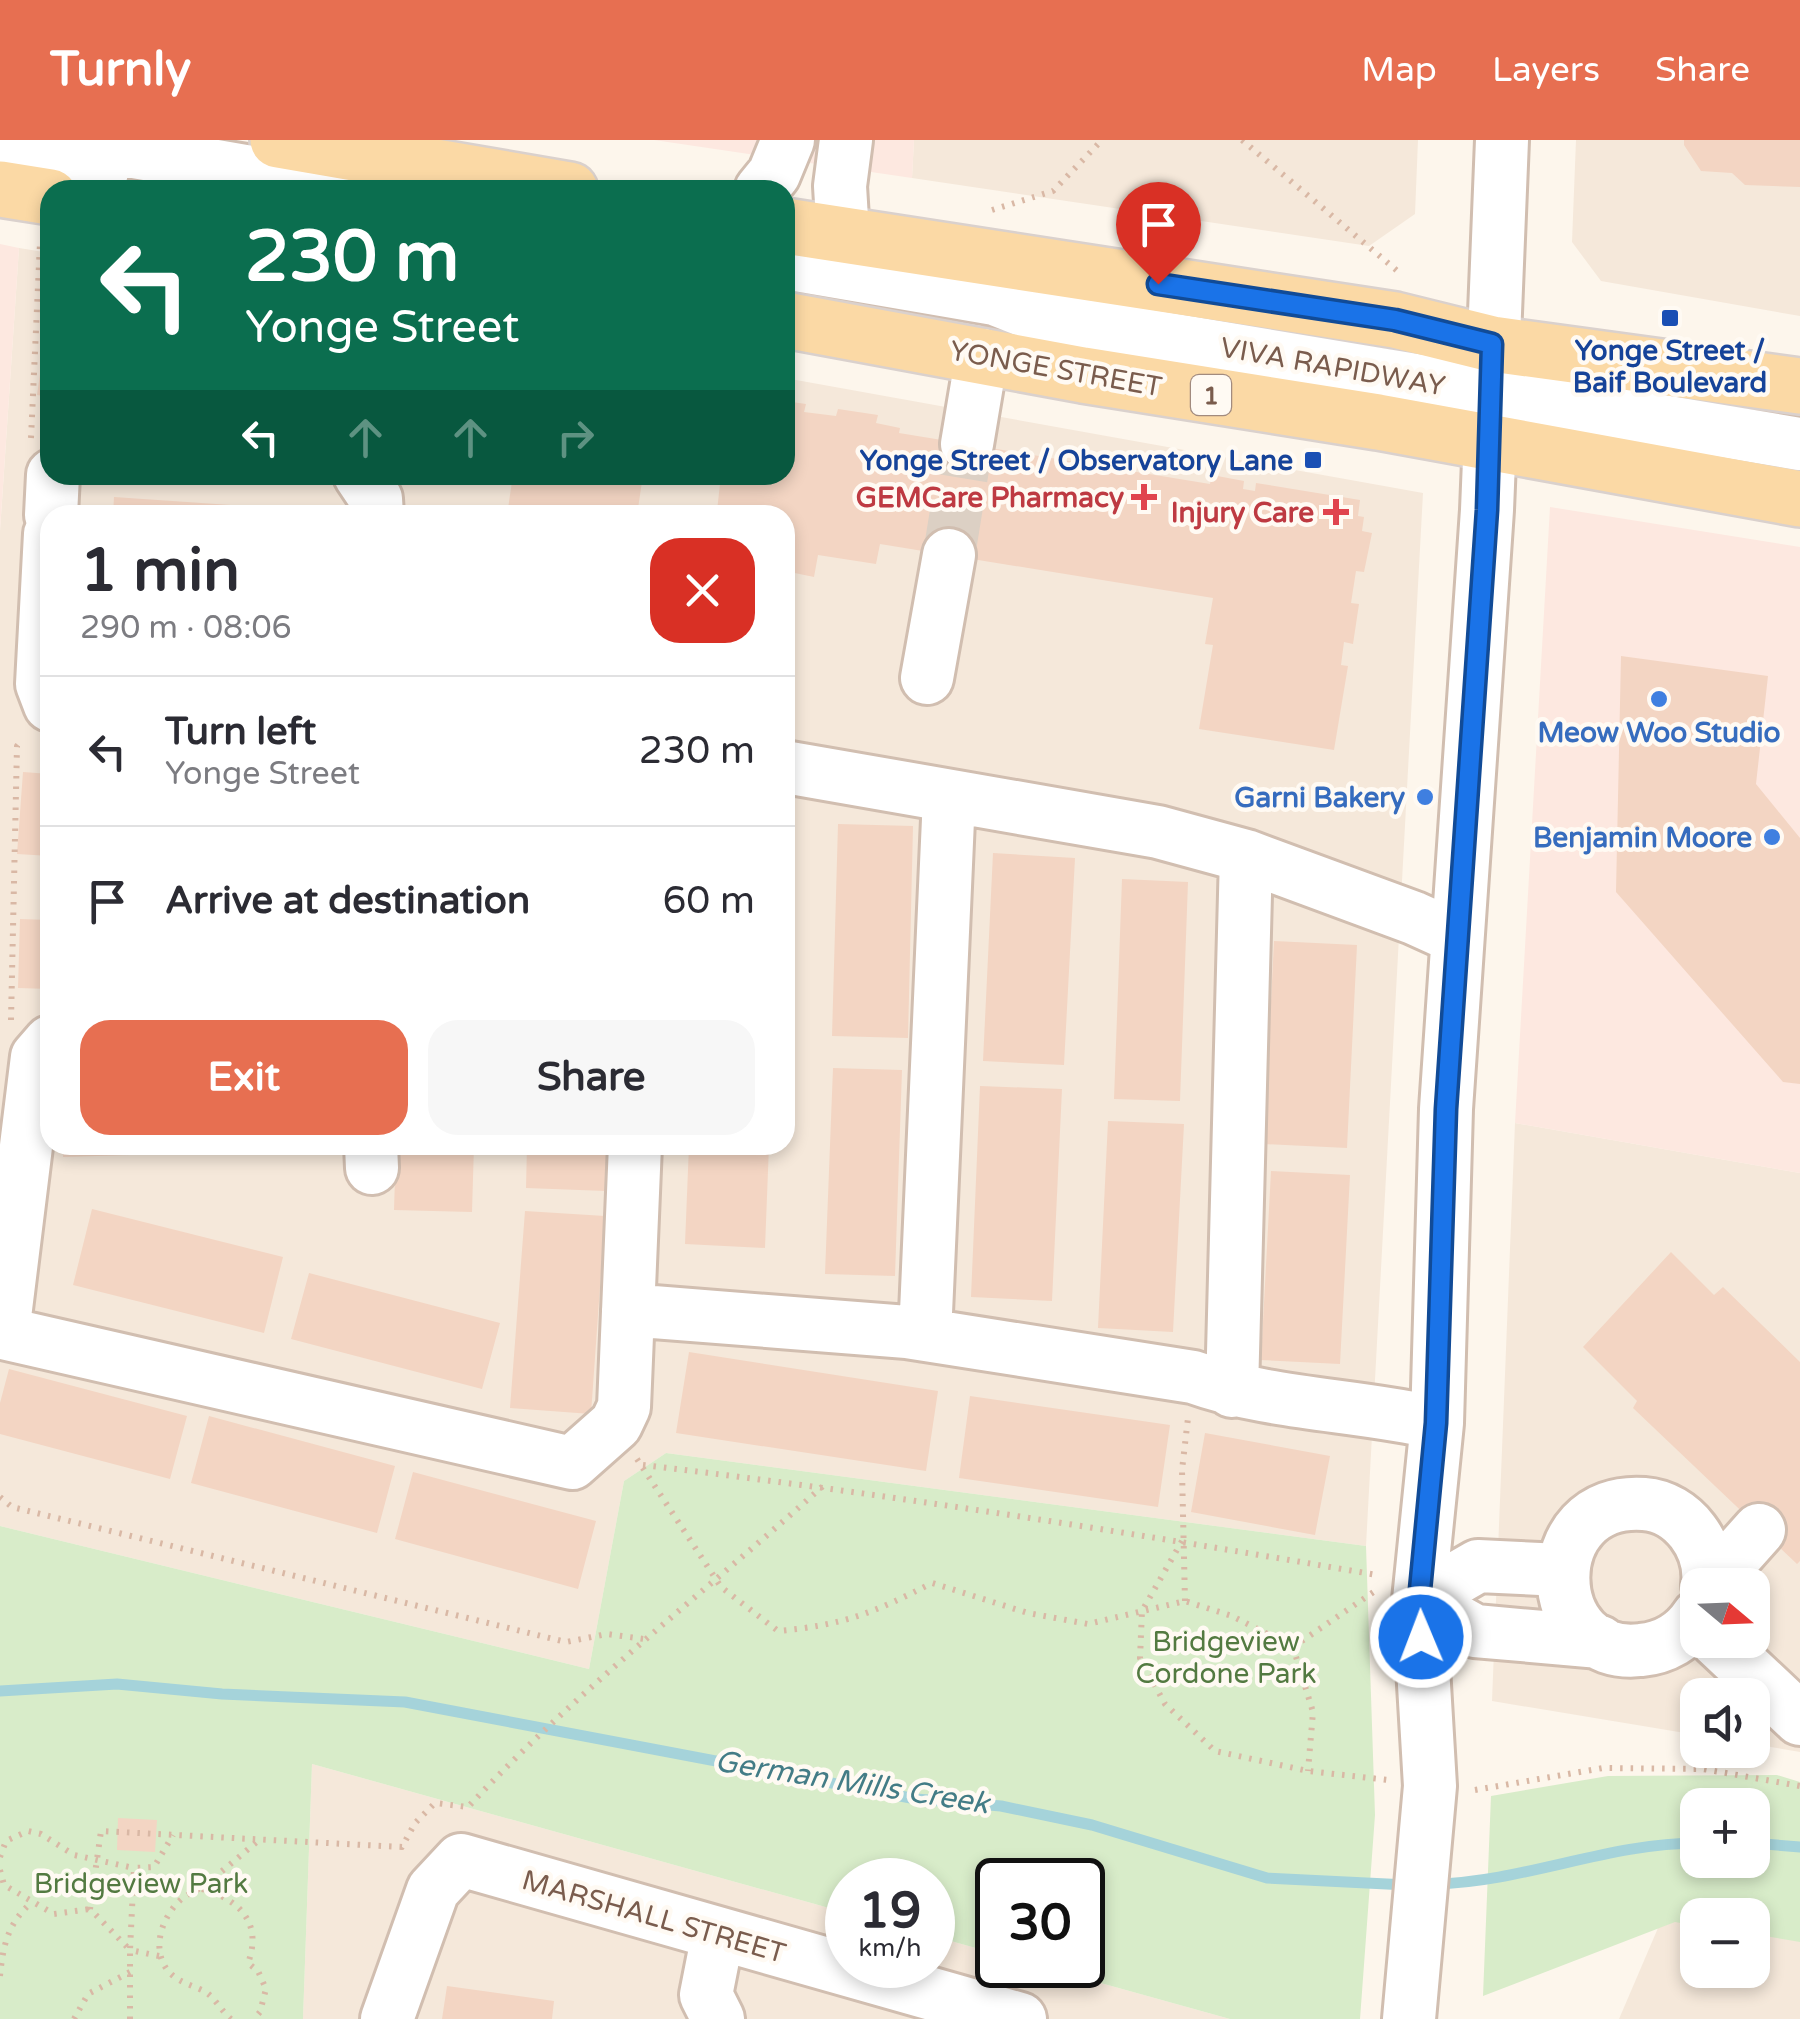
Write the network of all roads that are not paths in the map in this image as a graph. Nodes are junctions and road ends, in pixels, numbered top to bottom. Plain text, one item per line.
1 (64, 140) edge
2 (278, 140) edge
3 (788, 140) edge
4 (846, 140) edge
5 (1502, 140) edge
6 (0, 155) edge
7 (149, 180) edge
8 (298, 180) edge
9 (512, 180) edge
10 (770, 180) edge
11 (0, 189) edge
12 (40, 217) edge
13 (795, 228) edge
14 (843, 236) junction
15 (795, 265) edge
16 (795, 290) edge
17 (1043, 318) junction
18 (795, 322) edge
19 (982, 355) junction
20 (1800, 386) edge
21 (1491, 394) junction
22 (968, 444) tunnel mouth
23 (1800, 444) edge
24 (1800, 500) edge
25 (949, 555) tunnel mouth
26 (927, 678) dead end
27 (795, 770) edge
28 (948, 796) junction
29 (1246, 856) junction
30 (1456, 937) junction
31 (40, 1054) edge
32 (635, 1155) edge
33 (628, 1310) junction
34 (925, 1334) junction
35 (1213, 1384) junction
36 (1436, 1423) junction
37 (1759, 1530) dead end
38 (1704, 1568) edge
39 (1734, 1568) edge
40 (1561, 1570) junction
41 (1397, 1588) junction
42 (1680, 1635) edge
43 (1600, 1642) junction
44 (1745, 1658) edge
45 (1800, 1719) edge
46 (718, 1934) junction
47 (1007, 2017) edge
48 (387, 2019) edge
49 (718, 2019) edge
50 (1409, 2019) edge

1 - 8 street
2 - 9 main road
3 - 10 street
4 - 14 street
5 - 21 street
6 - 7 street
11 - 12 main road
13 - 14 main road, YONGE STREET / 1
14 - 21 main road, YONGE STREET / 1
15 - 17 street, VIVA RAPIDWAY
16 - 17 street, VIVA RAPIDWAY
17 - 21 street, VIVA RAPIDWAY
18 - 19 main road, YONGE STREET / 1
19 - 21 main road, YONGE STREET / 1
19 - 22 street
20 - 21 main road, YONGE STREET / 1
21 - 23 street, VIVA RAPIDWAY
21 - 24 main road, YONGE STREET / 1
21 - 30 street
25 - 26 street
27 - 28 street
28 - 29 street
28 - 34 street
29 - 30 street
29 - 35 street
30 - 36 street
31 - 33 street
32 - 33 street
33 - 34 street
34 - 35 street
35 - 36 street
36 - 41 street
37 - 39 street
38 - 40 street
40 - 41 street
40 - 43 street
41 - 43 street
41 - 50 street
42 - 43 street
44 - 45 street
46 - 47 street, MARSHALL STREET
46 - 48 street, MARSHALL STREET
46 - 49 street

